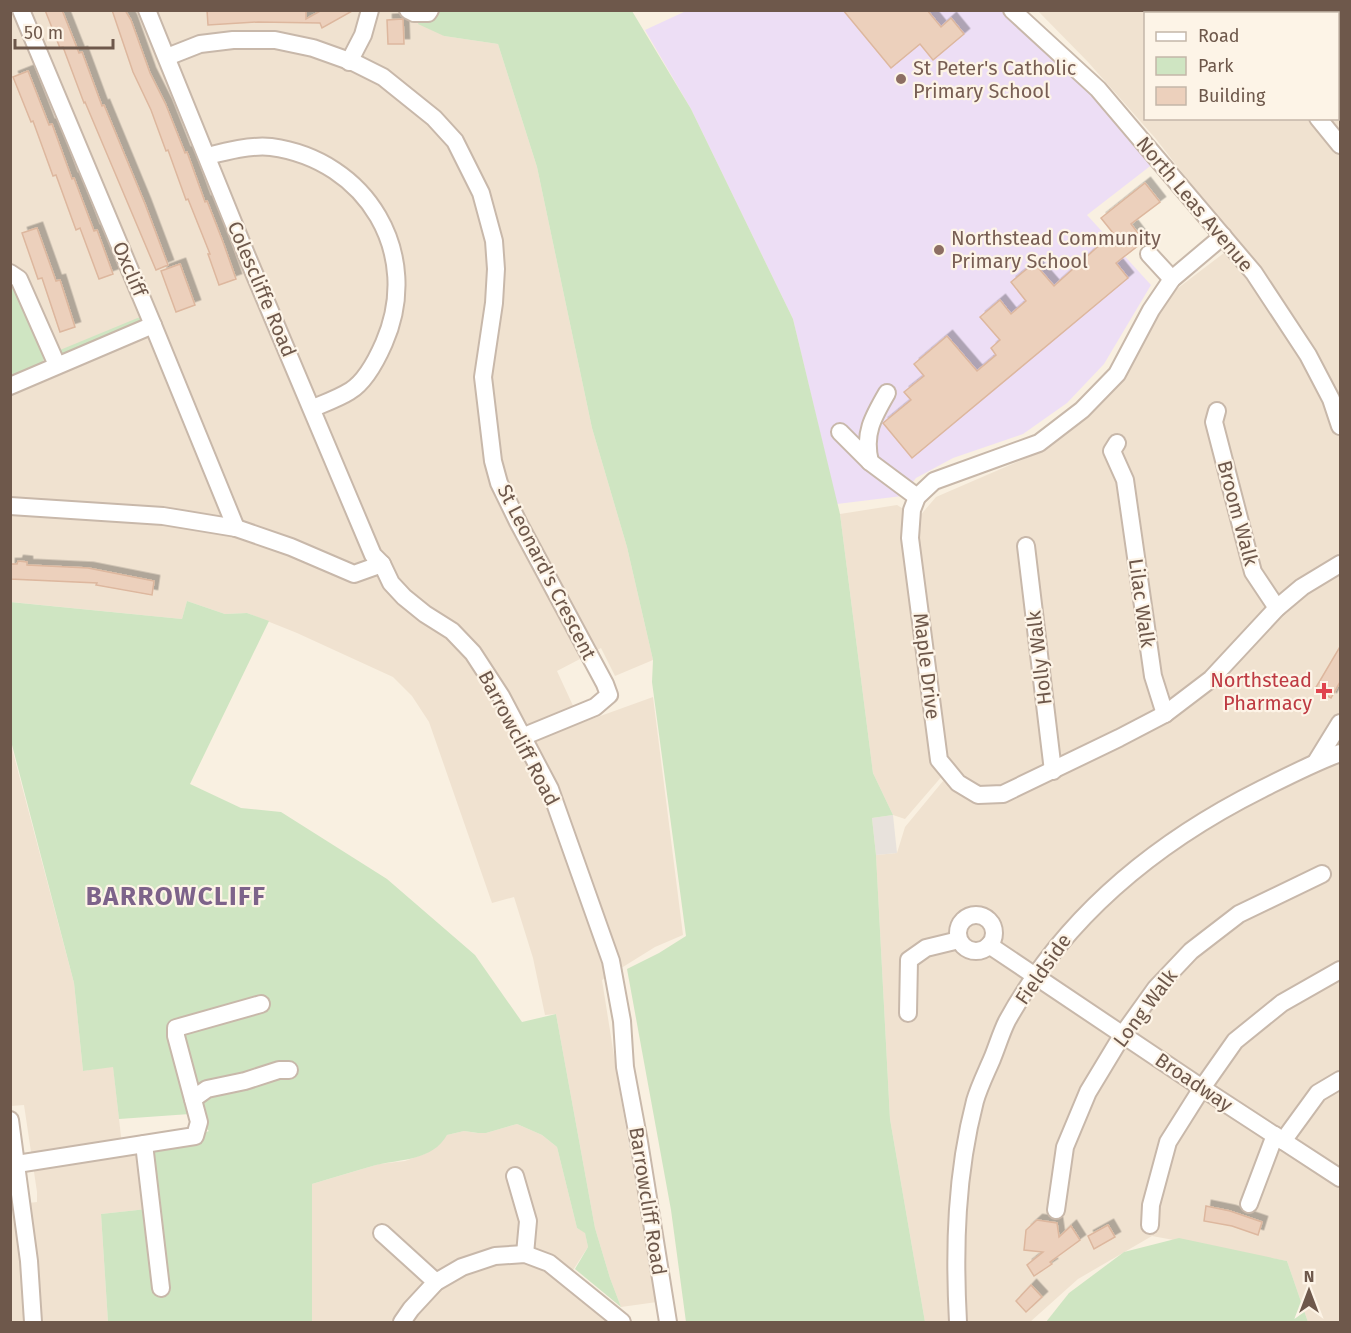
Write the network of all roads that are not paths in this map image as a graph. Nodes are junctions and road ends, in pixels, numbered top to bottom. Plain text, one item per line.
1 (21, 10) edge
2 (147, 10) edge
3 (370, 10) edge
4 (408, 10) edge
5 (430, 10) edge
6 (1012, 10) edge
7 (167, 57) junction
8 (349, 62) junction
9 (1320, 120) edge
10 (1341, 145) edge
11 (208, 156) junction
12 (1222, 236) junction
13 (1149, 254) dead end
14 (10, 273) edge
15 (1172, 279) junction
16 (153, 325) junction
17 (57, 365) junction
18 (10, 386) edge
19 (886, 393) dead end
20 (312, 408) junction
21 (1217, 411) dead end
22 (1341, 426) edge
23 (840, 432) dead end
24 (1117, 443) dead end
25 (870, 462) junction
26 (917, 497) junction
27 (10, 506) edge
28 (236, 528) junction
29 (1026, 546) dead end
30 (382, 564) junction
31 (1341, 564) edge
32 (1277, 608) junction
33 (1165, 714) junction
34 (1341, 723) edge
35 (522, 737) junction
36 (1341, 753) edge
37 (1316, 762) junction
38 (1053, 771) junction
39 (1322, 874) dead end
40 (959, 940) junction
41 (989, 945) junction
42 (1340, 970) edge
43 (1035, 975) junction
44 (261, 1004) dead end
45 (908, 1013) dead end
46 (1123, 1034) junction
47 (289, 1070) dead end
48 (1341, 1080) edge
49 (1202, 1088) junction
50 (193, 1099) junction
51 (10, 1120) edge
52 (1279, 1138) junction
53 (144, 1144) junction
54 (16, 1164) junction
55 (515, 1176) dead end
56 (1341, 1178) edge
57 (1249, 1204) dead end
58 (1056, 1210) dead end
59 (1150, 1225) dead end
60 (382, 1233) dead end
61 (525, 1254) junction
62 (436, 1282) junction
63 (161, 1288) dead end
64 (33, 1323) edge
65 (402, 1323) edge
66 (622, 1323) edge
67 (668, 1323) edge
68 (958, 1323) edge

1 - 16 street, Oxcliff
2 - 7 street, Colescliffe Road
3 - 8 street
4 - 5 street
6 - 12 street, North Leas Avenue
7 - 8 street, St Leonard's Crescent
7 - 11 street, Colescliffe Road
8 - 35 street, St Leonard's Crescent
9 - 10 street
11 - 20 street, Colescliffe Road
11 - 20 street
12 - 15 street
12 - 22 street, North Leas Avenue
13 - 15 street
14 - 17 street
15 - 26 street
16 - 17 street
16 - 28 street, Oxcliff
17 - 18 street
19 - 25 street
20 - 30 street, Colescliffe Road
21 - 32 street, Broom Walk
23 - 25 street
24 - 33 street, Lilac Walk
25 - 26 street
26 - 38 street, Maple Drive
27 - 28 street
28 - 30 street
29 - 38 street, Holly Walk
30 - 35 street, Barrowcliff Road
31 - 32 street, Maple Drive
32 - 33 street, Maple Drive
33 - 38 street, Maple Drive
34 - 37 street
35 - 67 street, Barrowcliff Road
36 - 37 street, Fieldside
37 - 43 street, Fieldside
39 - 46 street, Long Walk
40 - 41 street
40 - 41 street
40 - 45 street
41 - 43 street, Broadway
42 - 49 street
43 - 46 street, Broadway
43 - 68 street, Fieldside
44 - 50 street
46 - 49 street, Broadway
46 - 58 street, Long Walk
47 - 50 street
48 - 52 street
49 - 52 street, Broadway
49 - 59 street
50 - 53 street
51 - 54 street
52 - 56 street, Broadway
52 - 57 street
53 - 54 street
53 - 63 street
54 - 64 street
55 - 61 street
60 - 62 street
61 - 62 street
61 - 66 street
62 - 65 street

